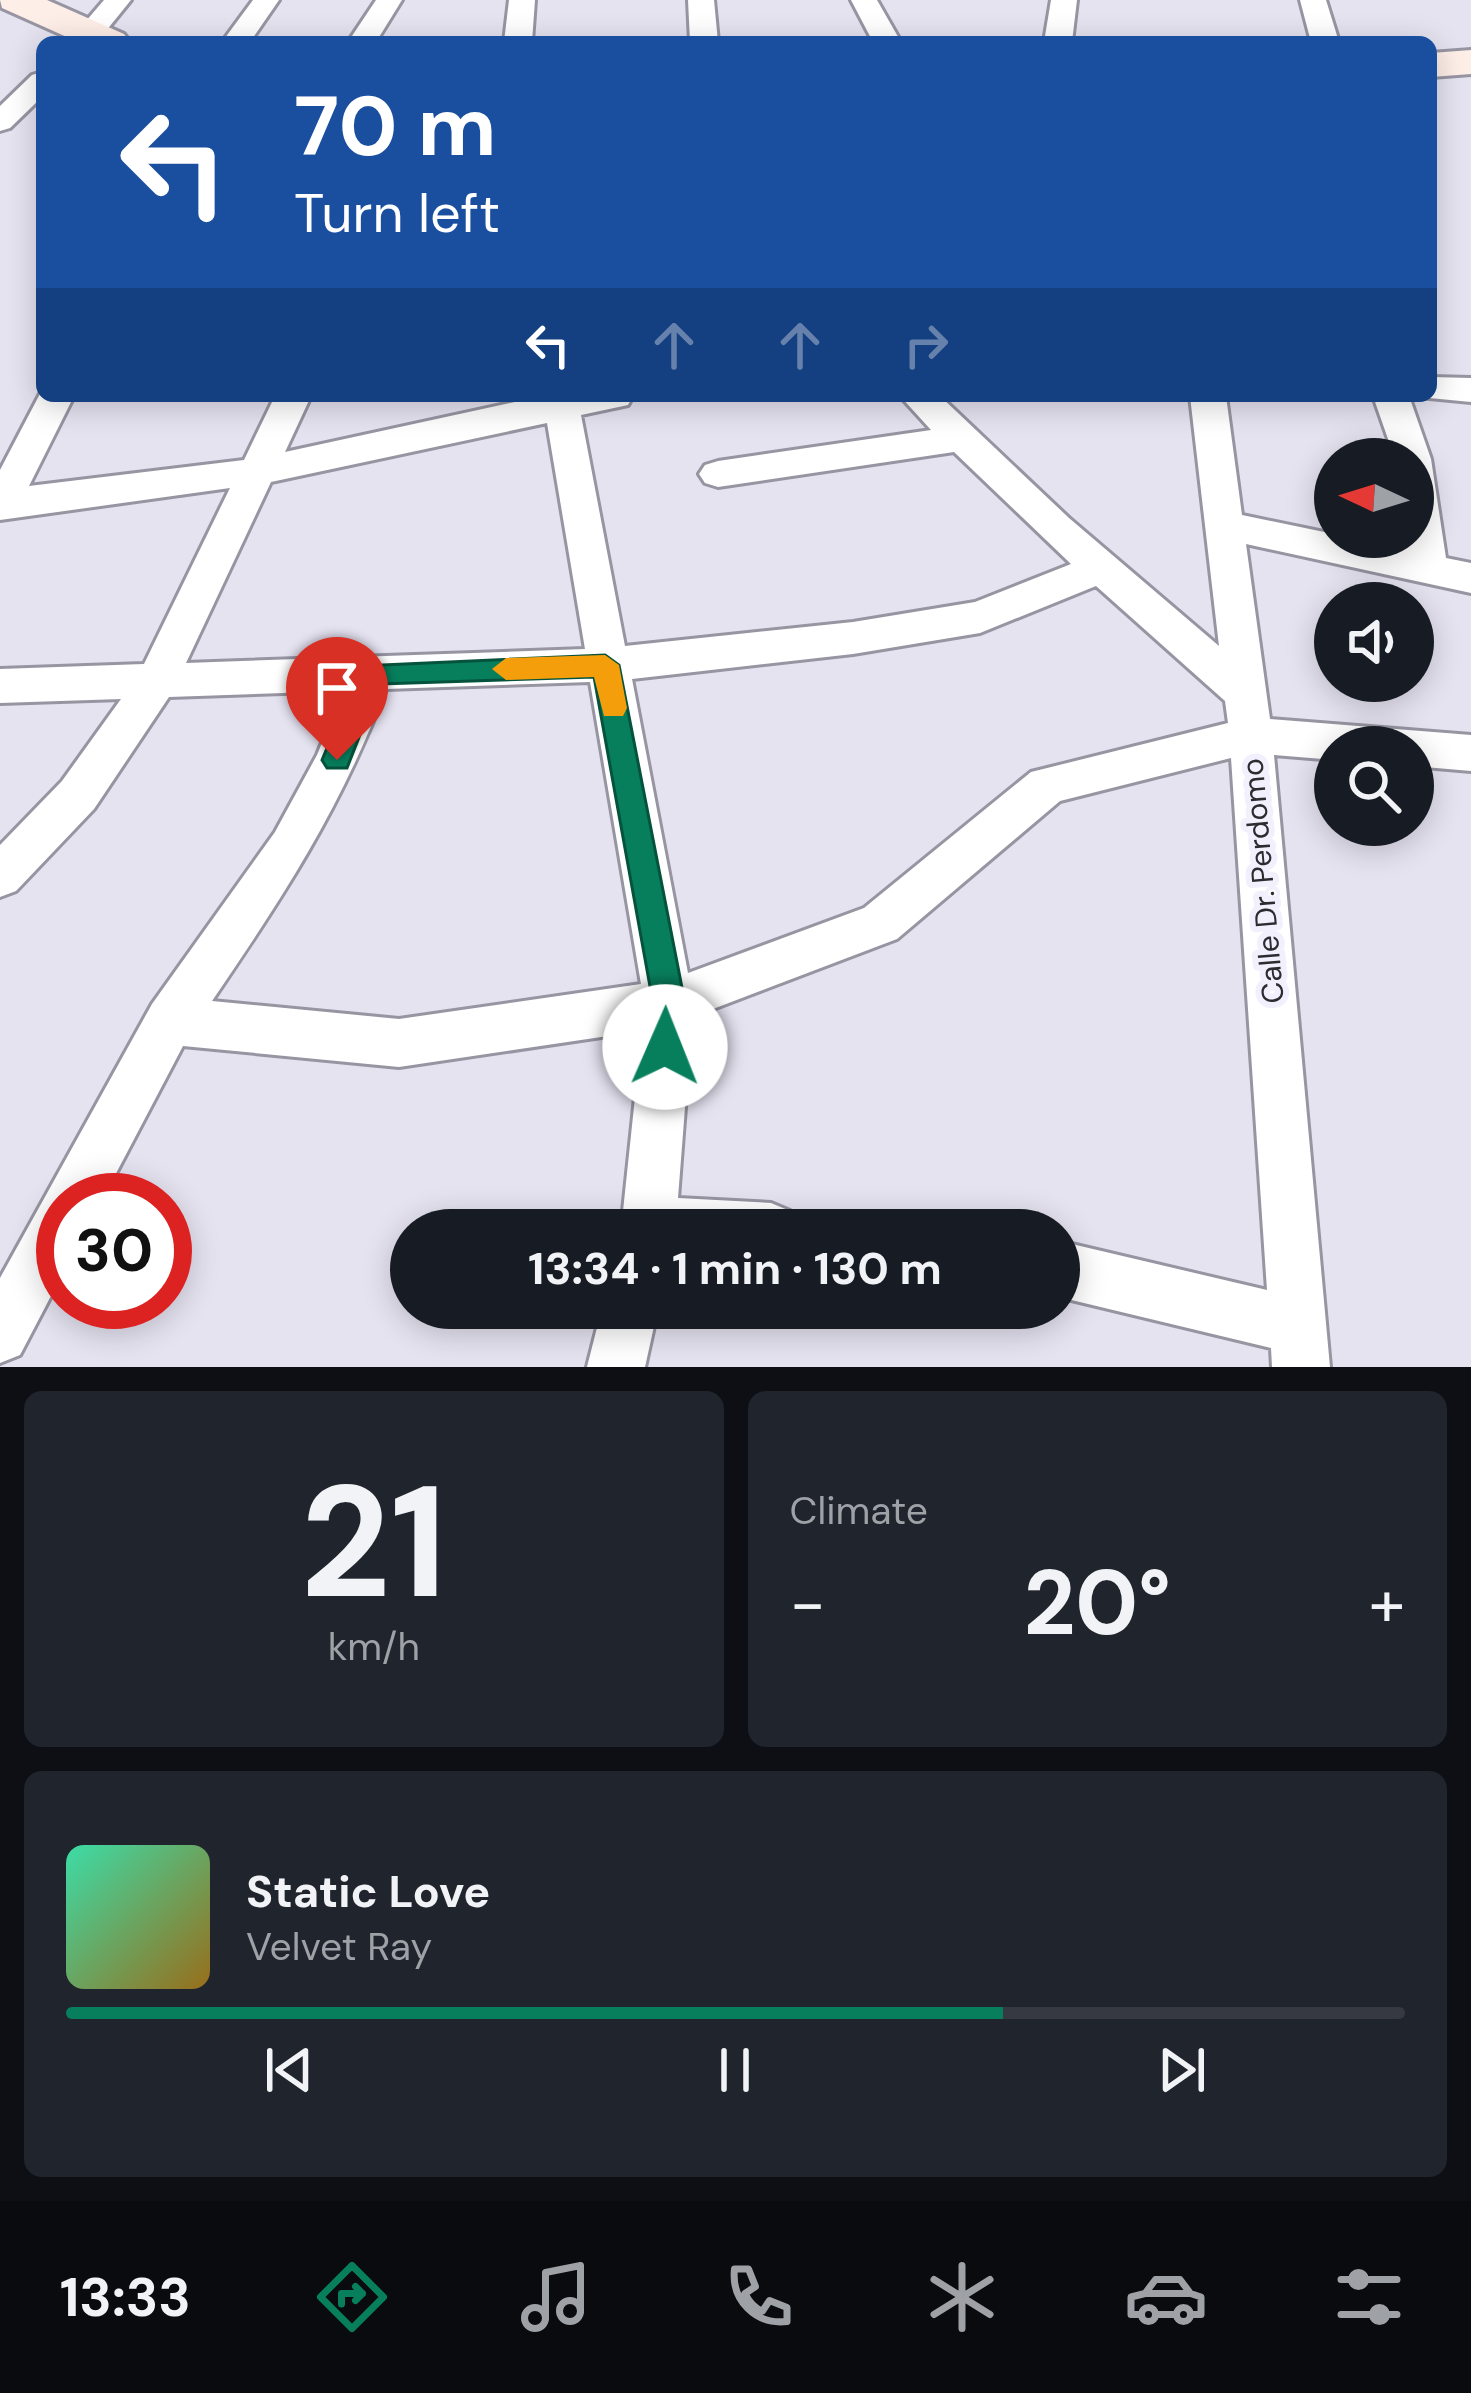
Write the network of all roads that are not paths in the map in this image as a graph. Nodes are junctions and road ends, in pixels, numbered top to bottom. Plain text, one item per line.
1 (15, 0) edge
2 (118, 0) edge
3 (266, 0) edge
4 (389, 0) edge
5 (522, 0) edge
6 (701, 0) edge
7 (864, 0) edge
8 (1064, 0) edge
9 (1313, 0) edge
10 (88, 36) edge
11 (96, 36) edge
12 (240, 36) edge
13 (366, 36) edge
14 (519, 36) edge
15 (704, 36) edge
16 (884, 36) edge
17 (1059, 36) edge
18 (1323, 36) edge
19 (1471, 62) edge
20 (1437, 65) edge
21 (36, 87) edge
22 (0, 122) edge
23 (1437, 389) edge
24 (1471, 389) edge
25 (53, 402) edge
26 (290, 402) edge
27 (557, 402) edge
28 (561, 402) edge
29 (925, 402) edge
30 (1209, 402) edge
31 (1393, 402) edge
32 (964, 438) junction
33 (1406, 438) edge
34 (253, 472) junction
35 (718, 474) dead end
36 (1, 504) edge
37 (1227, 526) junction
38 (1427, 558) edge
39 (1104, 567) junction
40 (1428, 567) junction
41 (1471, 578) edge
42 (605, 665) junction
43 (371, 674) junction
44 (156, 682) junction
45 (0, 686) edge
46 (1247, 713) junction
47 (1314, 728) edge
48 (1434, 750) edge
49 (1471, 753) edge
50 (0, 876) edge
51 (669, 1003) junction
52 (170, 1022) junction
53 (88, 1173) edge
54 (650, 1209) edge
55 (36, 1268) edge
56 (1080, 1276) edge
57 (625, 1329) edge
58 (0, 1335) edge
59 (1300, 1347) edge
60 (616, 1367) edge

1 - 10 street
2 - 11 street
3 - 12 street
4 - 13 street
5 - 14 street
6 - 15 street
7 - 16 street
8 - 17 street
9 - 18 street
19 - 20 street
21 - 22 street
23 - 24 street
25 - 36 street
26 - 34 street
27 - 34 street
28 - 42 street
29 - 32 street
30 - 37 street, Calle Dr. Perdomo
31 - 33 street
32 - 35 street
32 - 39 street
34 - 36 street
34 - 44 street
37 - 40 street
37 - 46 street, Calle Dr. Perdomo
38 - 40 street
39 - 42 street
39 - 46 street
40 - 41 street
42 - 43 street
42 - 51 street
43 - 44 street
43 - 52 street
44 - 45 street
44 - 50 street
46 - 47 street
46 - 51 street
46 - 59 street, Calle Dr. Perdomo
48 - 49 street
51 - 52 street
51 - 54 street
52 - 53 street
55 - 58 street
56 - 59 street
57 - 60 street

